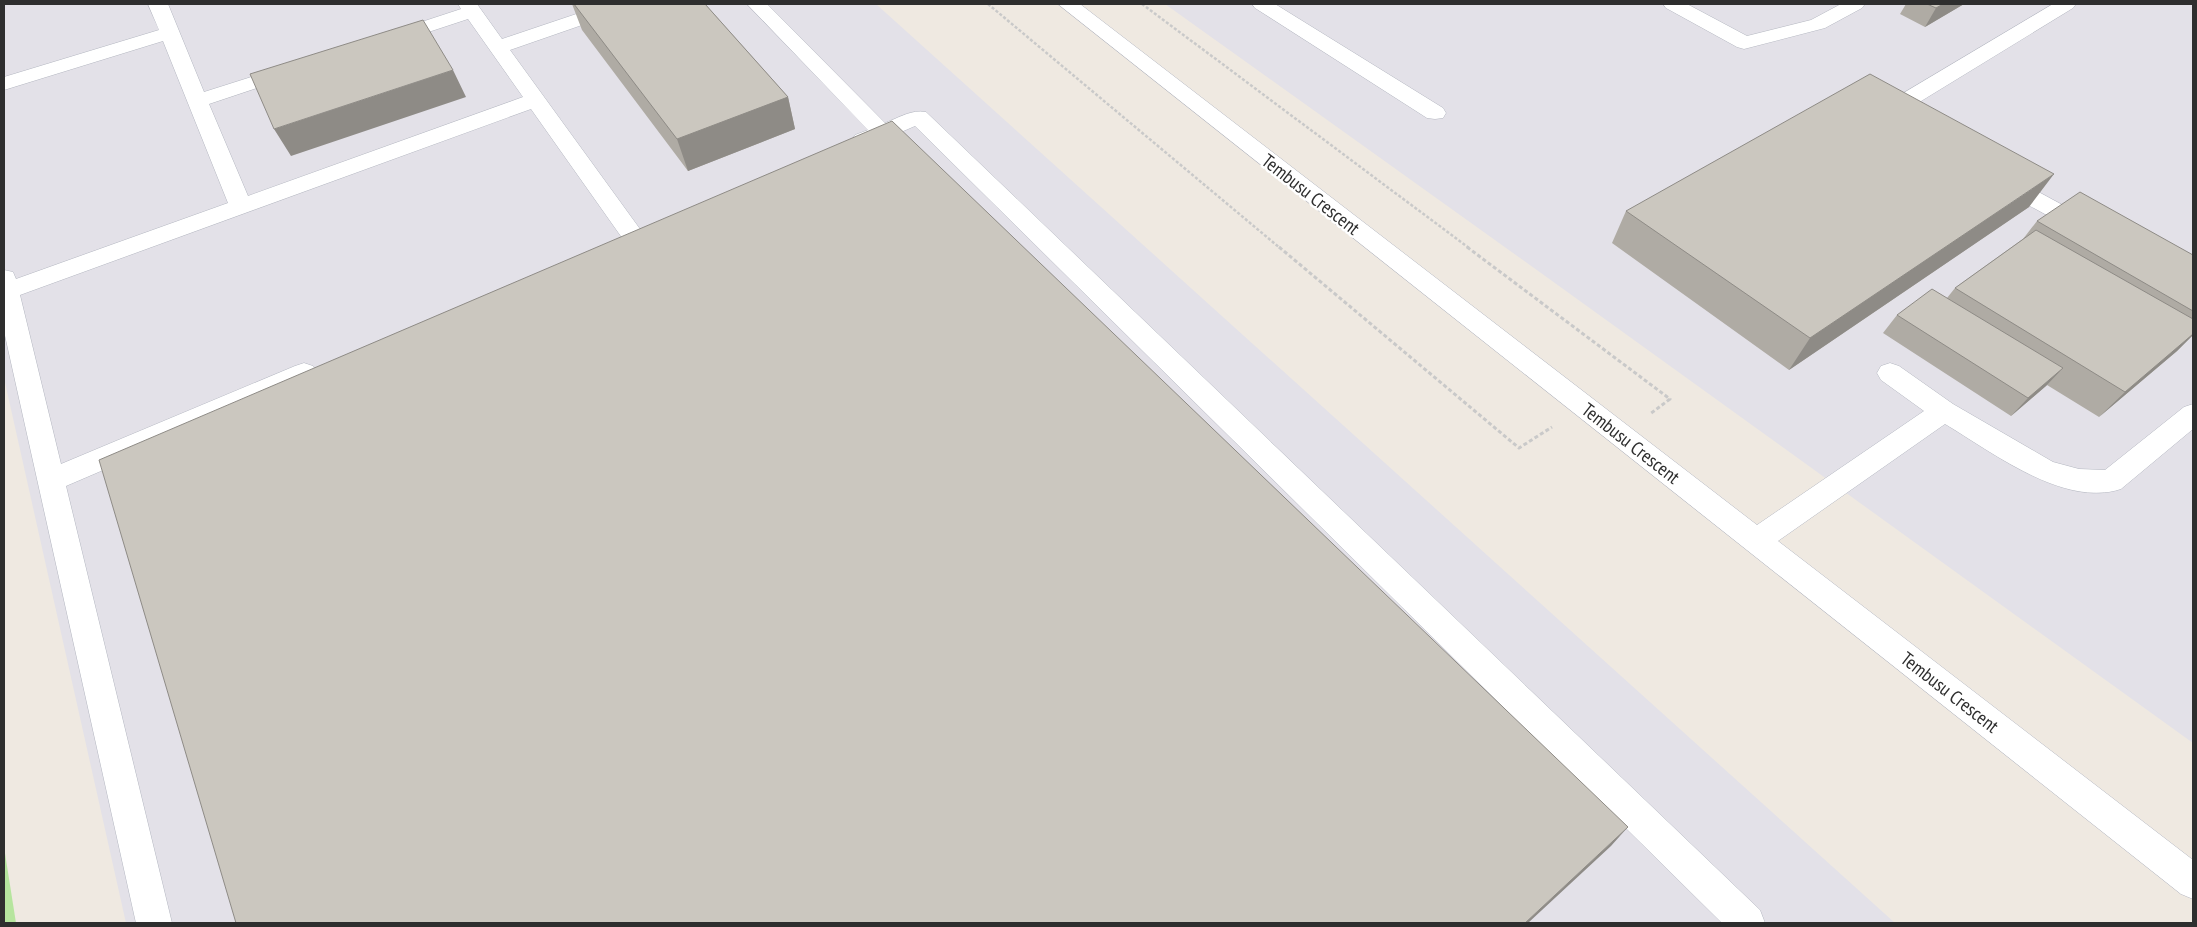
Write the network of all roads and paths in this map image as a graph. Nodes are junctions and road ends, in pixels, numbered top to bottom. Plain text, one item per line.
1 (158, 4) edge
2 (624, 4) edge
3 (756, 4) edge
4 (988, 4) edge
5 (1068, 4) edge
6 (1142, 4) edge
7 (1262, 4) edge
8 (1673, 4) edge
9 (1855, 4) edge
10 (2066, 4) edge
11 (470, 7) edge
12 (170, 33) junction
13 (378, 42) edge
14 (498, 46) junction
15 (312, 64) edge
16 (4, 84) edge
17 (536, 100) junction
18 (198, 101) junction
19 (1435, 113) dead end
20 (1900, 125) edge
21 (882, 132) junction
22 (845, 148) edge
23 (1986, 172) edge
24 (241, 206) junction
25 (633, 236) edge
26 (2107, 239) edge
27 (5, 284) edge
28 (329, 362) edge
29 (1890, 373) dead end
30 (1584, 407) junction
31 (1944, 411) junction
32 (2188, 426) edge
33 (1622, 436) junction
34 (52, 480) junction
35 (1756, 541) junction
36 (2193, 882) edge
37 (1742, 922) edge
38 (154, 923) edge

1 - 12 street
2 - 14 street
3 - 21 street
4 - 30 path
5 - 30 street, Tembusu Crescent
6 - 33 path
7 - 19 street
8 - 9 street
10 - 20 street
11 - 13 street
11 - 14 street
12 - 16 street
12 - 18 street
14 - 17 street
15 - 18 street
17 - 24 street
17 - 25 street
18 - 24 street
21 - 22 street
21 - 37 street
23 - 26 street
24 - 27 street
27 - 34 street
28 - 34 street
29 - 31 street
30 - 33 street, Tembusu Crescent
31 - 32 street
31 - 35 street
33 - 35 street, Tembusu Crescent
34 - 38 street
35 - 36 street, Tembusu Crescent

